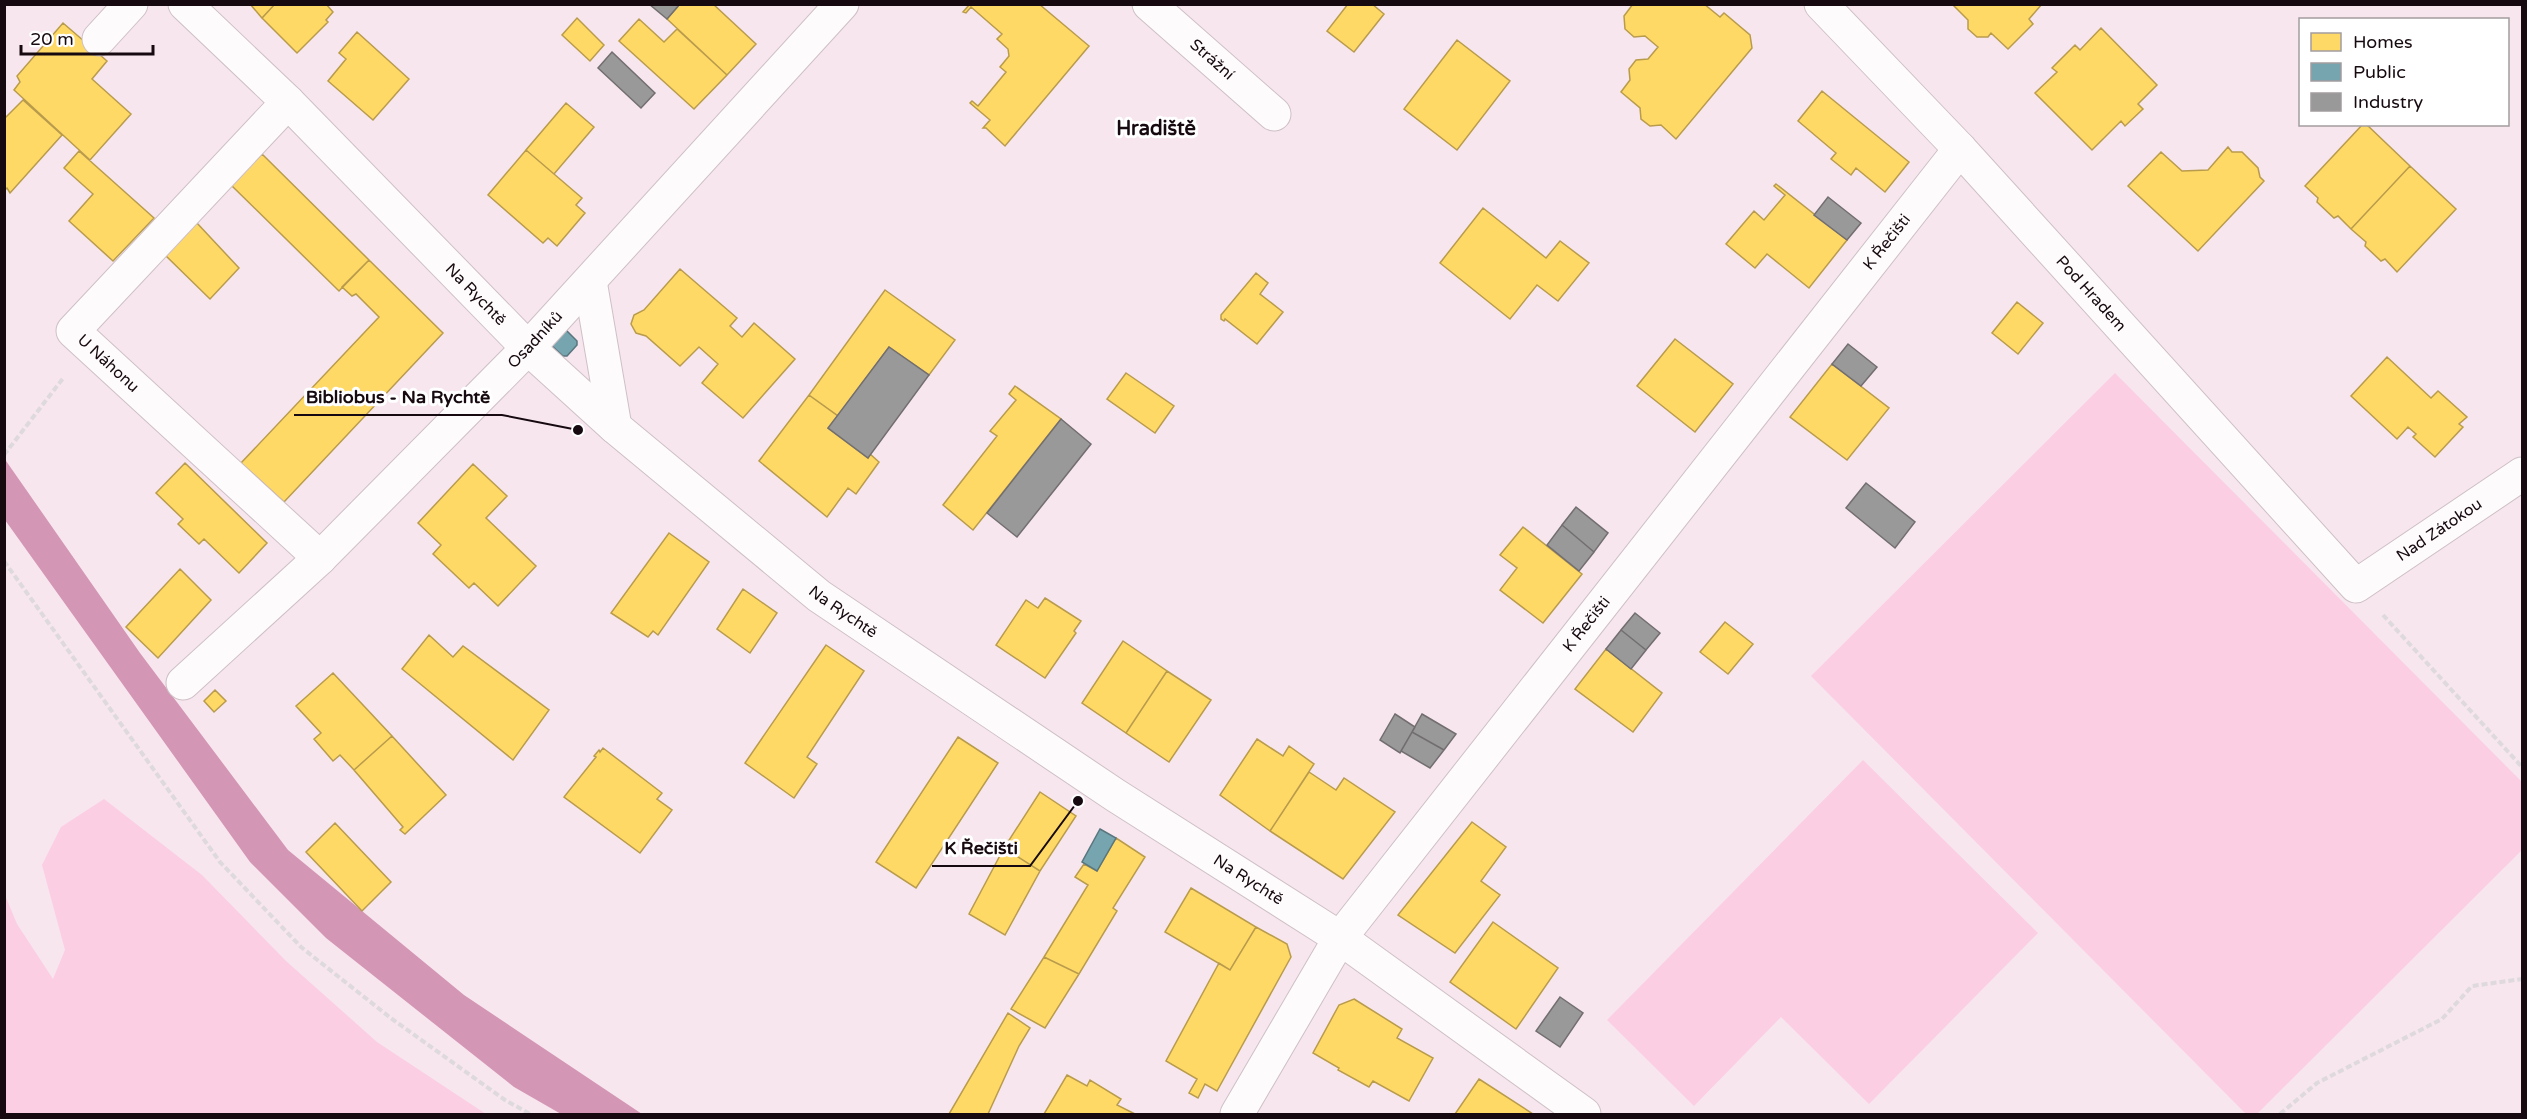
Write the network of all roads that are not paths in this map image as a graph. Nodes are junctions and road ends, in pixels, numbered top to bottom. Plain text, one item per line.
1 (131, 4) edge
2 (185, 4) edge
3 (843, 4) edge
4 (1149, 4) edge
5 (1821, 4) edge
6 (99, 39) dead end
7 (288, 102) junction
8 (1274, 114) dead end
9 (1960, 149) junction
10 (590, 281) junction
11 (528, 348) junction
12 (615, 427) junction
13 (2523, 474) edge
14 (320, 558) junction
15 (2356, 586) joint
16 (183, 683) dead end
17 (1340, 938) junction
18 (1237, 1114) edge
19 (1584, 1114) edge

1 - 6 street
2 - 7 street, Na Rychtě
3 - 10 street, Osadníků
4 - 8 street, Strážní
5 - 9 street, Pod Hradem
7 - 11 street, Na Rychtě
7 - 14 street, U Náhonu
9 - 15 street, Pod Hradem
9 - 17 street, K Řečišti
10 - 11 street, Osadníků
10 - 12 street
11 - 12 street, Na Rychtě
11 - 14 street, Osadníků
12 - 17 street, Na Rychtě
13 - 15 street, Nad Zátokou
14 - 16 street, Osadníků
17 - 18 street, K Řečišti
17 - 19 street, Na Rychtě

